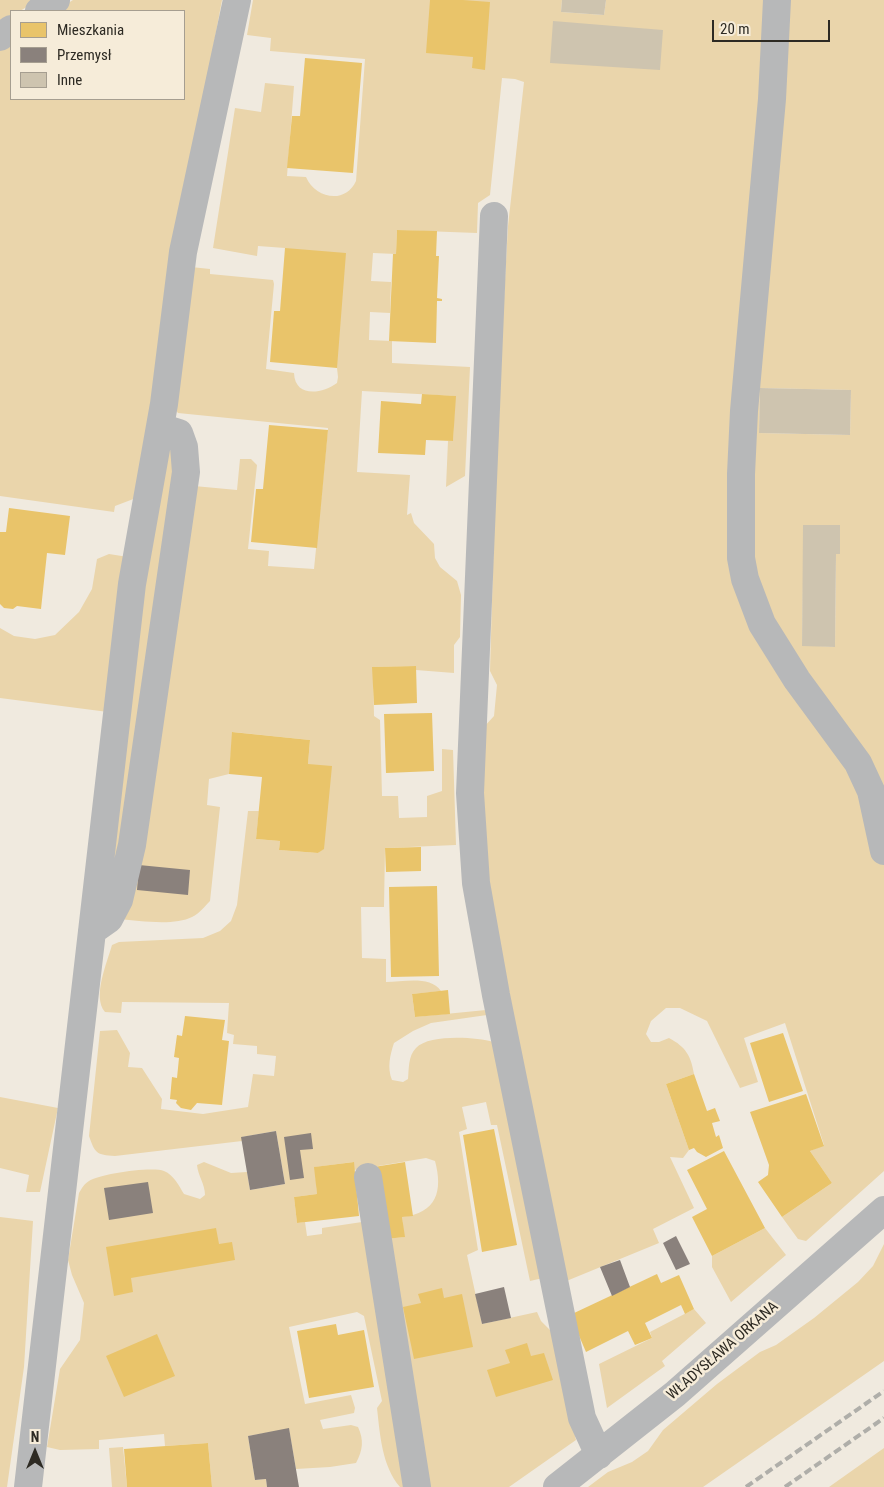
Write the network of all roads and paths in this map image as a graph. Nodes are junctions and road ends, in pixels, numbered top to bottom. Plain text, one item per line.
1 (56, 0) edge
2 (237, 0) edge
3 (777, 0) edge
4 (41, 10) edge
5 (494, 216) dead end
6 (160, 427) junction
7 (884, 851) edge
8 (92, 931) junction
9 (368, 1177) dead end
10 (884, 1210) edge
11 (599, 1455) junction
12 (28, 1487) edge
13 (417, 1487) edge
14 (557, 1487) edge

1 - 4 street
2 - 6 street
3 - 7 street
5 - 11 street
6 - 8 street
6 - 8 street
8 - 12 street
9 - 13 street
10 - 11 street, WŁADYSŁAWA ORKANA
11 - 14 street, WŁADYSŁAWA ORKANA

